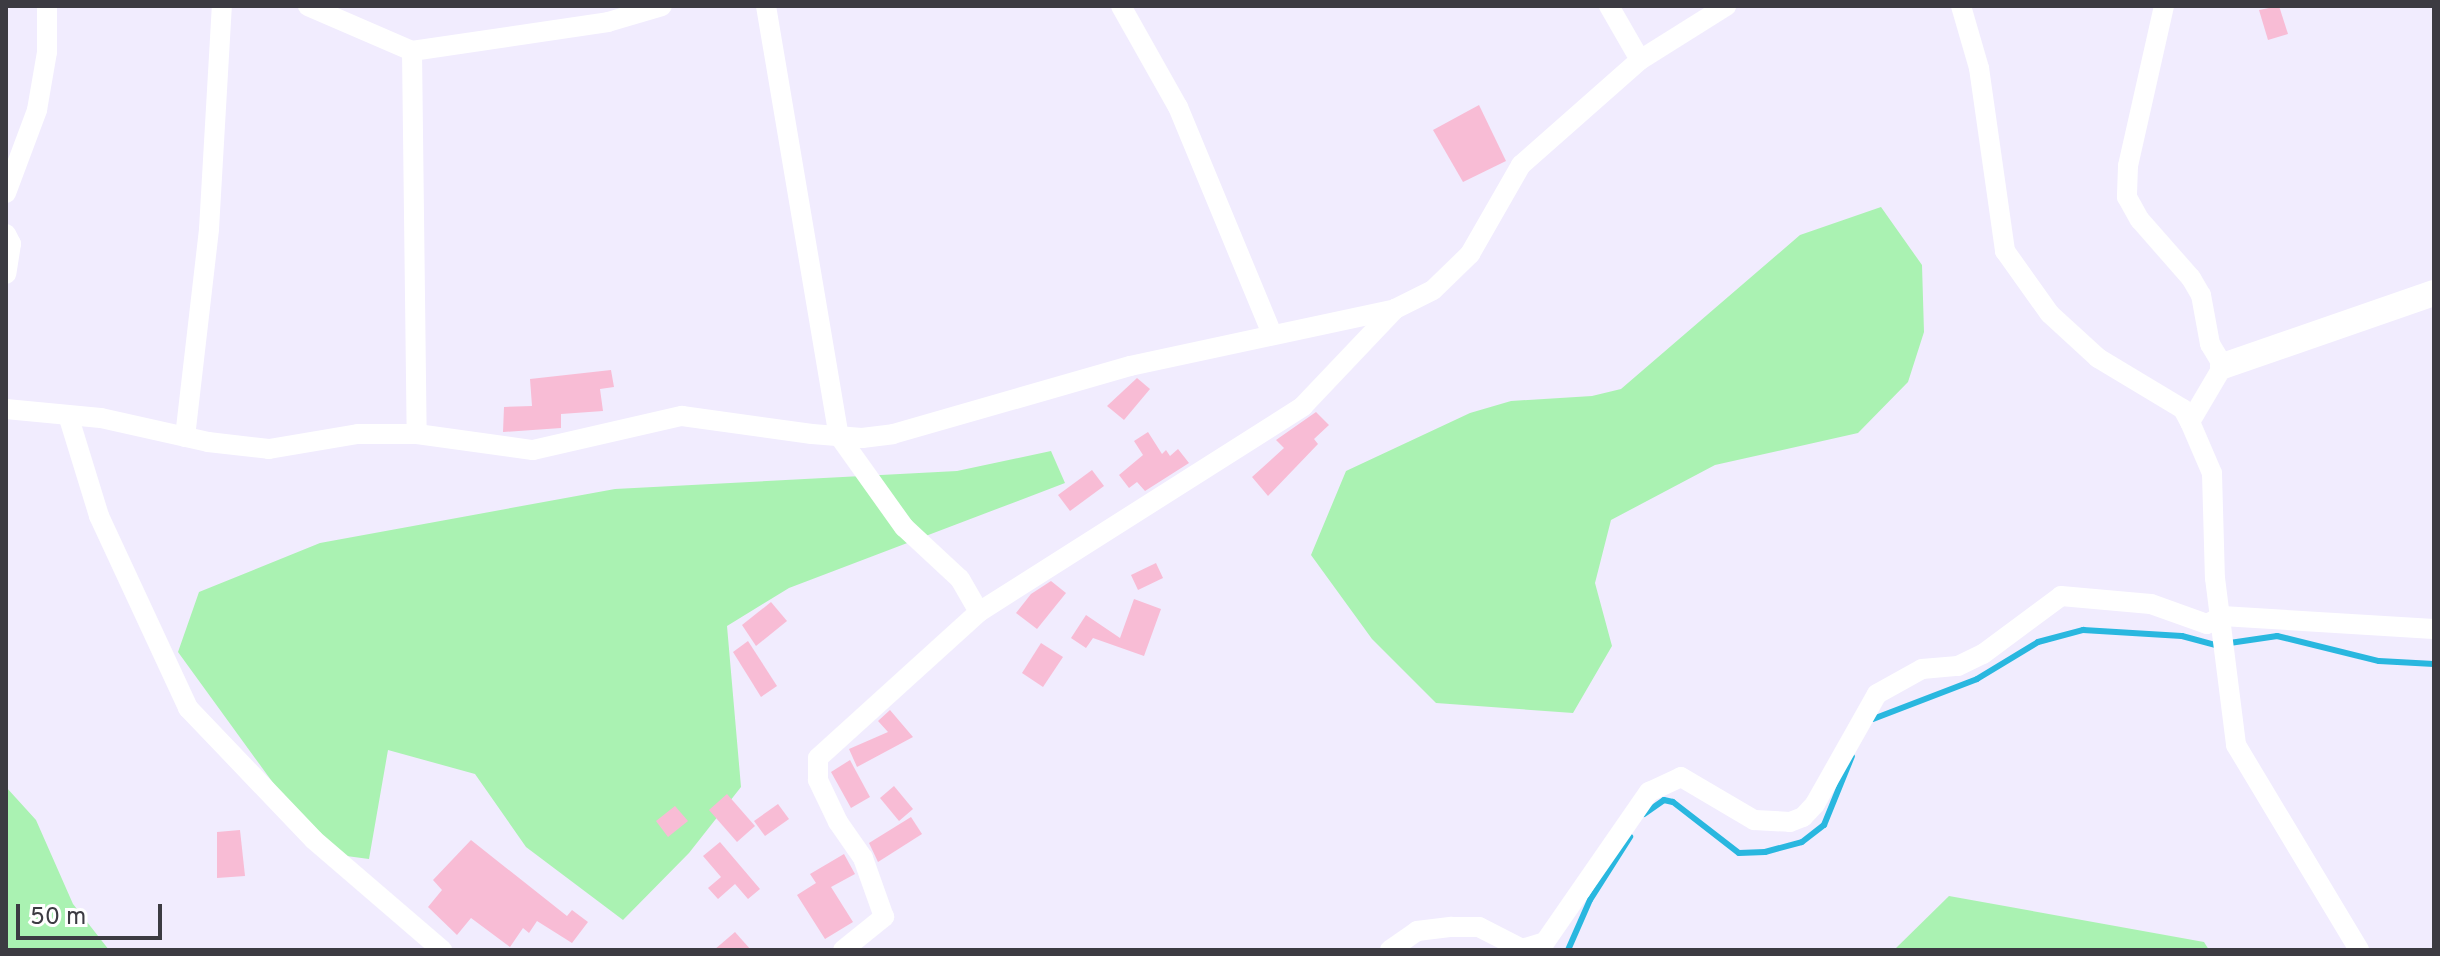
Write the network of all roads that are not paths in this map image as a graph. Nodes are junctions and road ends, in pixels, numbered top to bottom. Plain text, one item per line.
1 (47, 6) edge
2 (222, 6) edge
3 (308, 6) edge
4 (662, 6) edge
5 (766, 6) edge
6 (1121, 6) edge
7 (1609, 6) edge
8 (1726, 6) edge
9 (1961, 6) edge
10 (2164, 6) edge
11 (412, 51) junction
12 (1640, 60) junction
13 (6, 193) edge
14 (6, 234) edge
15 (6, 274) edge
16 (2434, 293) edge
17 (1395, 309) junction
18 (1272, 334) junction
19 (2223, 366) junction
20 (6, 409) edge
21 (68, 415) junction
22 (2190, 422) junction
23 (417, 434) junction
24 (839, 436) junction
25 (185, 437) junction
26 (979, 612) junction
27 (2222, 616) junction
28 (2434, 629) edge
29 (442, 950) edge
30 (843, 950) edge
31 (1390, 950) edge
32 (2359, 950) edge

1 - 13 street
2 - 25 street
3 - 11 street
4 - 11 street
5 - 24 street
6 - 18 street
7 - 12 street
8 - 12 street
9 - 22 street
10 - 19 street
11 - 23 street
12 - 17 street
14 - 15 street
16 - 19 street
17 - 18 street
17 - 26 street
18 - 24 street
19 - 22 street
20 - 21 street
21 - 25 street
21 - 29 street
22 - 27 street
23 - 24 street
23 - 25 street
24 - 26 street
26 - 30 street
27 - 28 street
27 - 31 street
27 - 32 street

